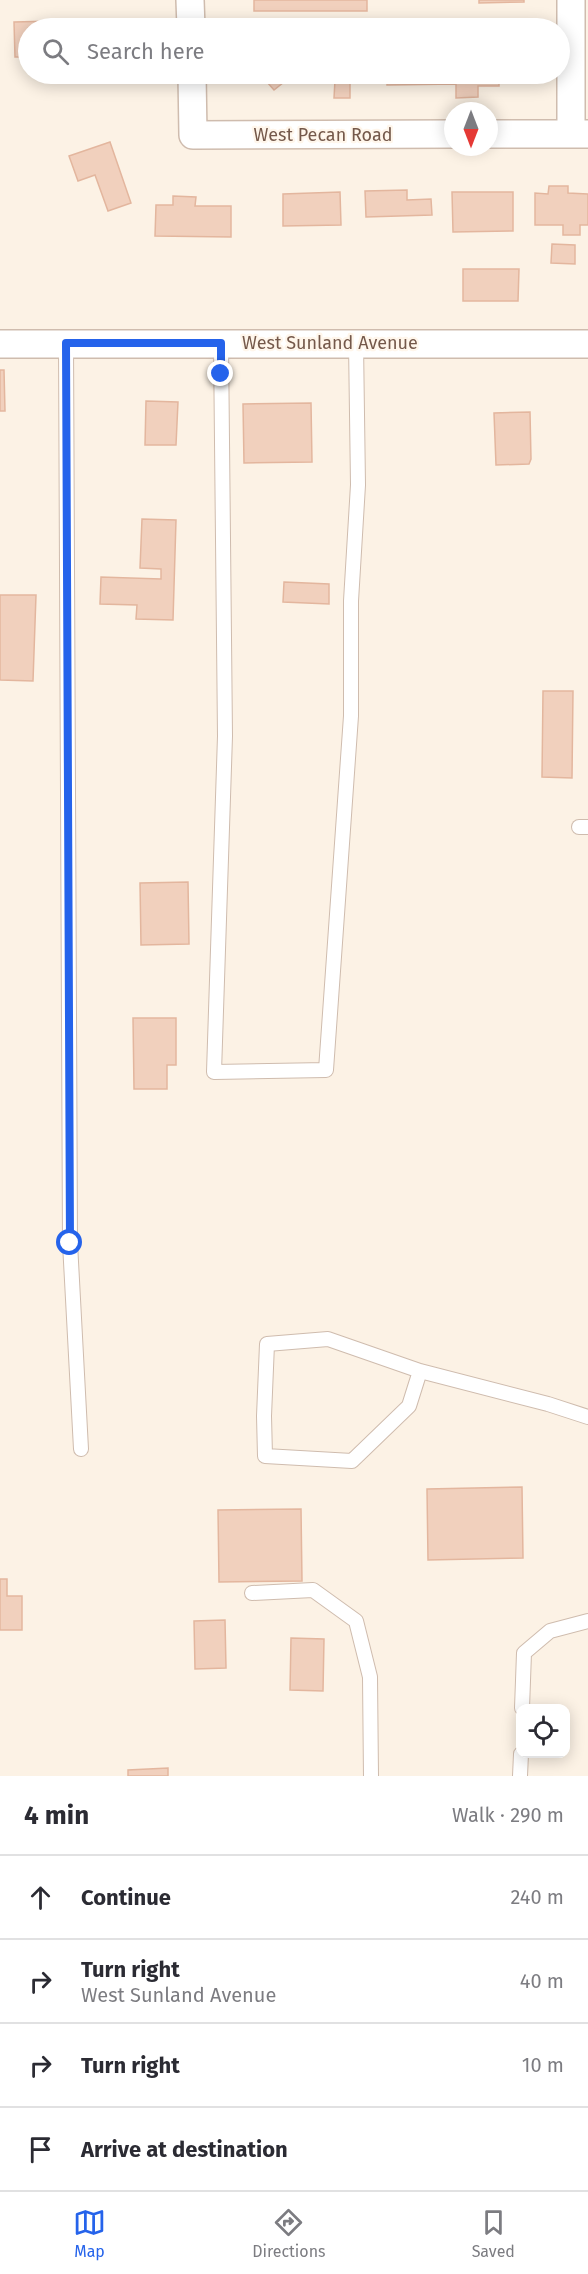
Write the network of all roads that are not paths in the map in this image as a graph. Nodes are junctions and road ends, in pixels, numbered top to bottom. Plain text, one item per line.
1 (190, 0) edge
2 (571, 0) edge
3 (191, 18) edge
4 (192, 84) edge
5 (444, 134) edge
6 (498, 134) edge
7 (580, 134) edge
8 (66, 343) junction
9 (221, 343) junction
10 (356, 343) junction
11 (0, 344) edge
12 (588, 344) edge
13 (420, 1371) junction
14 (588, 1417) edge
15 (81, 1449) dead end
16 (252, 1593) dead end
17 (588, 1622) edge
18 (522, 1704) edge
19 (521, 1758) edge
20 (371, 1776) edge
21 (520, 1776) edge

1 - 3 street
2 - 7 street
4 - 5 street, West Pecan Road
6 - 7 street
8 - 9 street, West Sunland Avenue
8 - 11 street, West Sunland Avenue
8 - 15 lane
9 - 10 street, West Sunland Avenue
9 - 10 lane
10 - 12 street, West Sunland Avenue
13 - 13 lane
13 - 14 lane
16 - 20 lane
17 - 18 lane
19 - 21 lane

